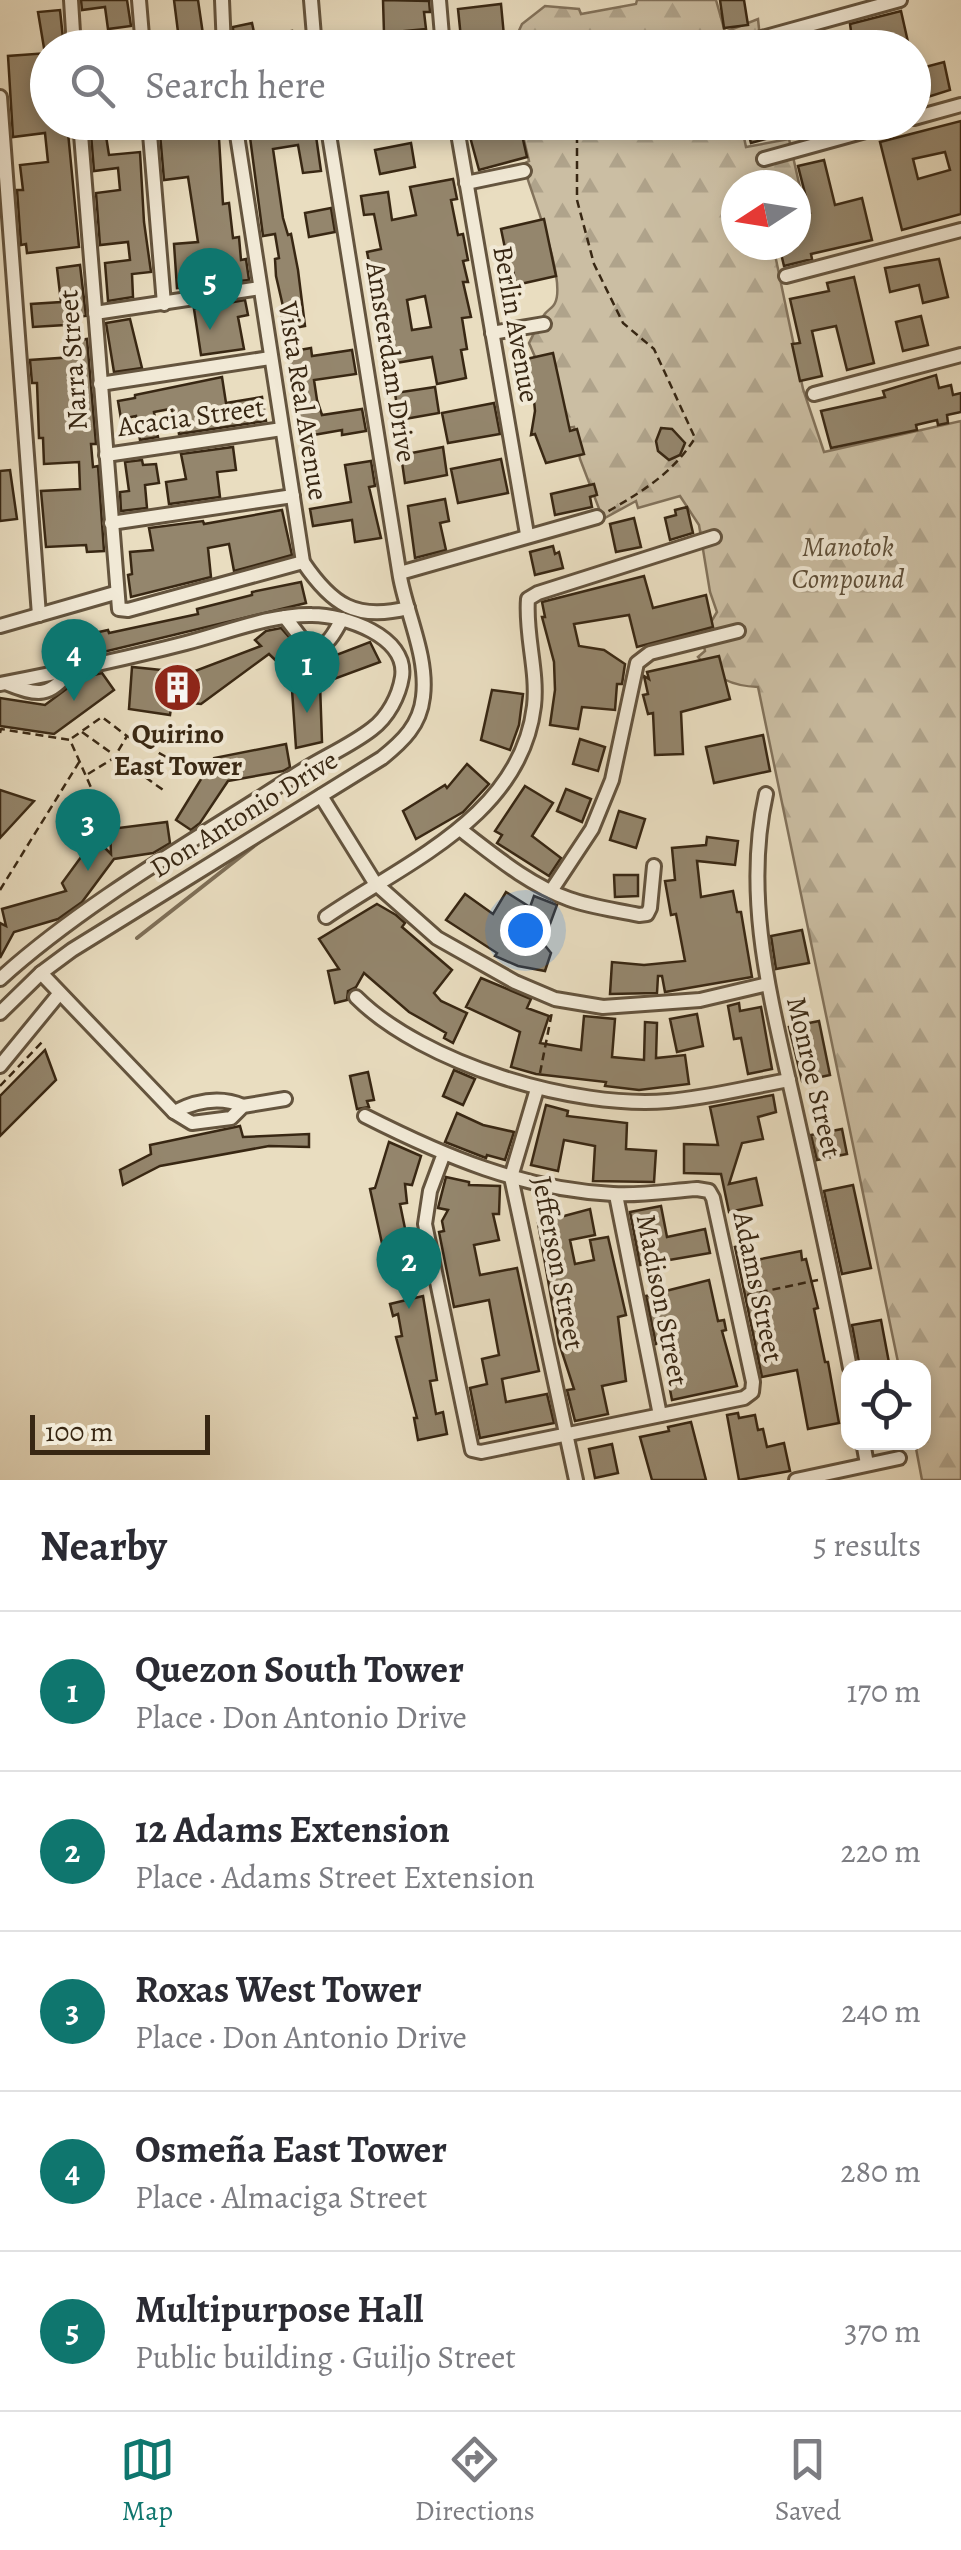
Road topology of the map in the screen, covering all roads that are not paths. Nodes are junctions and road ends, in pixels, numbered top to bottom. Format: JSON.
{"nodes":[{"id":1,"x":71,"y":0,"type":"edge"},
{"id":2,"x":140,"y":0,"type":"edge"},
{"id":3,"x":222,"y":0,"type":"edge"},
{"id":4,"x":311,"y":0,"type":"edge"},
{"id":5,"x":439,"y":0,"type":"edge"},
{"id":6,"x":900,"y":0,"type":"edge"},
{"id":7,"x":73,"y":30,"type":"edge"},
{"id":8,"x":142,"y":30,"type":"edge"},
{"id":9,"x":223,"y":30,"type":"edge"},
{"id":10,"x":314,"y":30,"type":"edge"},
{"id":11,"x":442,"y":30,"type":"edge"},
{"id":12,"x":791,"y":30,"type":"edge"},
{"id":13,"x":0,"y":97,"type":"edge"},
{"id":14,"x":961,"y":106,"type":"edge"},
{"id":15,"x":931,"y":114,"type":"edge"},
{"id":16,"x":81,"y":140,"type":"edge"},
{"id":17,"x":150,"y":140,"type":"edge"},
{"id":18,"x":239,"y":140,"type":"edge"},
{"id":19,"x":330,"y":140,"type":"edge"},
{"id":20,"x":459,"y":140,"type":"edge"},
{"id":21,"x":833,"y":140,"type":"edge"},
{"id":22,"x":764,"y":159,"type":"dead end"},
{"id":23,"x":524,"y":171,"type":"dead end"},
{"id":24,"x":3,"y":177,"type":"edge"},
{"id":25,"x":466,"y":183,"type":"junction"},
{"id":26,"x":961,"y":230,"type":"edge"},
{"id":27,"x":7,"y":270,"type":"edge"},
{"id":28,"x":786,"y":276,"type":"dead end"},
{"id":29,"x":260,"y":288,"type":"junction"},
{"id":30,"x":164,"y":304,"type":"junction"},
{"id":31,"x":94,"y":313,"type":"junction"},
{"id":32,"x":544,"y":324,"type":"dead end"},
{"id":33,"x":492,"y":333,"type":"junction"},
{"id":34,"x":961,"y":355,"type":"edge"},
{"id":35,"x":270,"y":358,"type":"junction"},
{"id":36,"x":100,"y":384,"type":"junction"},
{"id":37,"x":814,"y":394,"type":"dead end"},
{"id":38,"x":282,"y":429,"type":"junction"},
{"id":39,"x":106,"y":455,"type":"junction"},
{"id":40,"x":293,"y":496,"type":"junction"},
{"id":41,"x":597,"y":517,"type":"road end"},
{"id":42,"x":111,"y":524,"type":"junction"},
{"id":43,"x":527,"y":534,"type":"junction"},
{"id":44,"x":714,"y":538,"type":"dead end"},
{"id":45,"x":303,"y":562,"type":"junction"},
{"id":46,"x":400,"y":573,"type":"junction"},
{"id":47,"x":116,"y":593,"type":"junction"},
{"id":48,"x":408,"y":608,"type":"junction"},
{"id":49,"x":39,"y":615,"type":"junction"},
{"id":50,"x":286,"y":617,"type":"junction"},
{"id":51,"x":342,"y":620,"type":"junction"},
{"id":52,"x":0,"y":626,"type":"edge"},
{"id":53,"x":738,"y":631,"type":"dead end"},
{"id":54,"x":3,"y":684,"type":"edge"},
{"id":55,"x":766,"y":794,"type":"dead end"},
{"id":56,"x":321,"y":796,"type":"junction"},
{"id":57,"x":461,"y":830,"type":"junction"},
{"id":58,"x":654,"y":866,"type":"dead end"},
{"id":59,"x":375,"y":883,"type":"junction"},
{"id":60,"x":551,"y":891,"type":"junction"},
{"id":61,"x":326,"y":917,"type":"dead end"},
{"id":62,"x":41,"y":973,"type":"junction"},
{"id":63,"x":0,"y":979,"type":"edge"},
{"id":64,"x":768,"y":984,"type":"junction"},
{"id":65,"x":59,"y":994,"type":"junction"},
{"id":66,"x":356,"y":996,"type":"dead end"},
{"id":67,"x":0,"y":1014,"type":"edge"},
{"id":68,"x":0,"y":1066,"type":"edge"},
{"id":69,"x":789,"y":1080,"type":"junction"},
{"id":70,"x":537,"y":1089,"type":"junction"},
{"id":71,"x":285,"y":1099,"type":"dead end"},
{"id":72,"x":365,"y":1116,"type":"dead end"},
{"id":73,"x":443,"y":1156,"type":"junction"},
{"id":74,"x":511,"y":1177,"type":"junction"},
{"id":75,"x":616,"y":1194,"type":"junction"},
{"id":76,"x":849,"y":1360,"type":"edge"},
{"id":77,"x":660,"y":1415,"type":"junction"},
{"id":78,"x":566,"y":1434,"type":"junction"},
{"id":79,"x":864,"y":1450,"type":"edge"},
{"id":80,"x":899,"y":1458,"type":"dead end"},
{"id":81,"x":867,"y":1464,"type":"junction"},
{"id":82,"x":576,"y":1480,"type":"edge"},
{"id":83,"x":796,"y":1480,"type":"edge"}],
"edges":[{"from":1,"to":7,"type":"street"},
{"from":2,"to":8,"type":"street"},
{"from":3,"to":9,"type":"street"},
{"from":4,"to":10,"type":"street"},
{"from":5,"to":11,"type":"street"},
{"from":6,"to":12,"type":"street"},
{"from":13,"to":24,"type":"street"},
{"from":14,"to":15,"type":"street"},
{"from":16,"to":31,"type":"street","name":"Narra Street"},
{"from":17,"to":30,"type":"street"},
{"from":18,"to":29,"type":"street","name":"Vista Real Avenue"},
{"from":19,"to":46,"type":"street","name":"Amsterdam Drive"},
{"from":20,"to":25,"type":"street","name":"Berlin Avenue"},
{"from":21,"to":22,"type":"street"},
{"from":23,"to":25,"type":"street"},
{"from":24,"to":27,"type":"street"},
{"from":25,"to":33,"type":"street","name":"Berlin Avenue"},
{"from":26,"to":28,"type":"street"},
{"from":27,"to":49,"type":"street"},
{"from":29,"to":30,"type":"street"},
{"from":29,"to":35,"type":"street","name":"Vista Real Avenue"},
{"from":30,"to":31,"type":"street"},
{"from":31,"to":36,"type":"street","name":"Narra Street"},
{"from":32,"to":33,"type":"street"},
{"from":33,"to":43,"type":"street","name":"Berlin Avenue"},
{"from":34,"to":37,"type":"street"},
{"from":35,"to":36,"type":"street"},
{"from":35,"to":38,"type":"street","name":"Vista Real Avenue"},
{"from":36,"to":39,"type":"street","name":"Narra Street"},
{"from":38,"to":39,"type":"street","name":"Acacia Street"},
{"from":38,"to":40,"type":"street","name":"Vista Real Avenue"},
{"from":39,"to":42,"type":"street","name":"Narra Street"},
{"from":40,"to":42,"type":"street"},
{"from":40,"to":45,"type":"street","name":"Vista Real Avenue"},
{"from":41,"to":43,"type":"street"},
{"from":42,"to":47,"type":"street","name":"Narra Street"},
{"from":43,"to":46,"type":"street"},
{"from":44,"to":57,"type":"street"},
{"from":45,"to":47,"type":"street"},
{"from":45,"to":48,"type":"street"},
{"from":46,"to":48,"type":"street","name":"Amsterdam Drive"},
{"from":47,"to":49,"type":"street"},
{"from":48,"to":56,"type":"street","name":"Don Antonio Drive"},
{"from":49,"to":52,"type":"street"},
{"from":50,"to":51,"type":"street"},
{"from":50,"to":51,"type":"street"},
{"from":50,"to":54,"type":"street"},
{"from":51,"to":63,"type":"street"},
{"from":53,"to":60,"type":"street"},
{"from":55,"to":64,"type":"street","name":"Monroe Street"},
{"from":56,"to":59,"type":"street"},
{"from":56,"to":62,"type":"street","name":"Don Antonio Drive"},
{"from":57,"to":59,"type":"street"},
{"from":57,"to":60,"type":"street"},
{"from":58,"to":60,"type":"street"},
{"from":59,"to":61,"type":"street"},
{"from":59,"to":64,"type":"street"},
{"from":62,"to":65,"type":"street"},
{"from":62,"to":67,"type":"street","name":"Don Antonio Drive"},
{"from":64,"to":69,"type":"street","name":"Monroe Street"},
{"from":65,"to":68,"type":"street"},
{"from":65,"to":71,"type":"street"},
{"from":66,"to":70,"type":"street"},
{"from":69,"to":70,"type":"street"},
{"from":69,"to":76,"type":"street","name":"Monroe Street"},
{"from":70,"to":74,"type":"street","name":"Jefferson Street"},
{"from":72,"to":73,"type":"street","name":"Adams Street"},
{"from":73,"to":74,"type":"street","name":"Adams Street"},
{"from":73,"to":78,"type":"street"},
{"from":74,"to":75,"type":"street","name":"Adams Street"},
{"from":74,"to":78,"type":"street","name":"Jefferson Street"},
{"from":75,"to":77,"type":"street","name":"Madison Street"},
{"from":75,"to":77,"type":"street","name":"Adams Street"},
{"from":77,"to":78,"type":"street"},
{"from":78,"to":82,"type":"street","name":"Jefferson Street"},
{"from":79,"to":81,"type":"street"},
{"from":80,"to":81,"type":"street"},
{"from":81,"to":83,"type":"street"}]}
